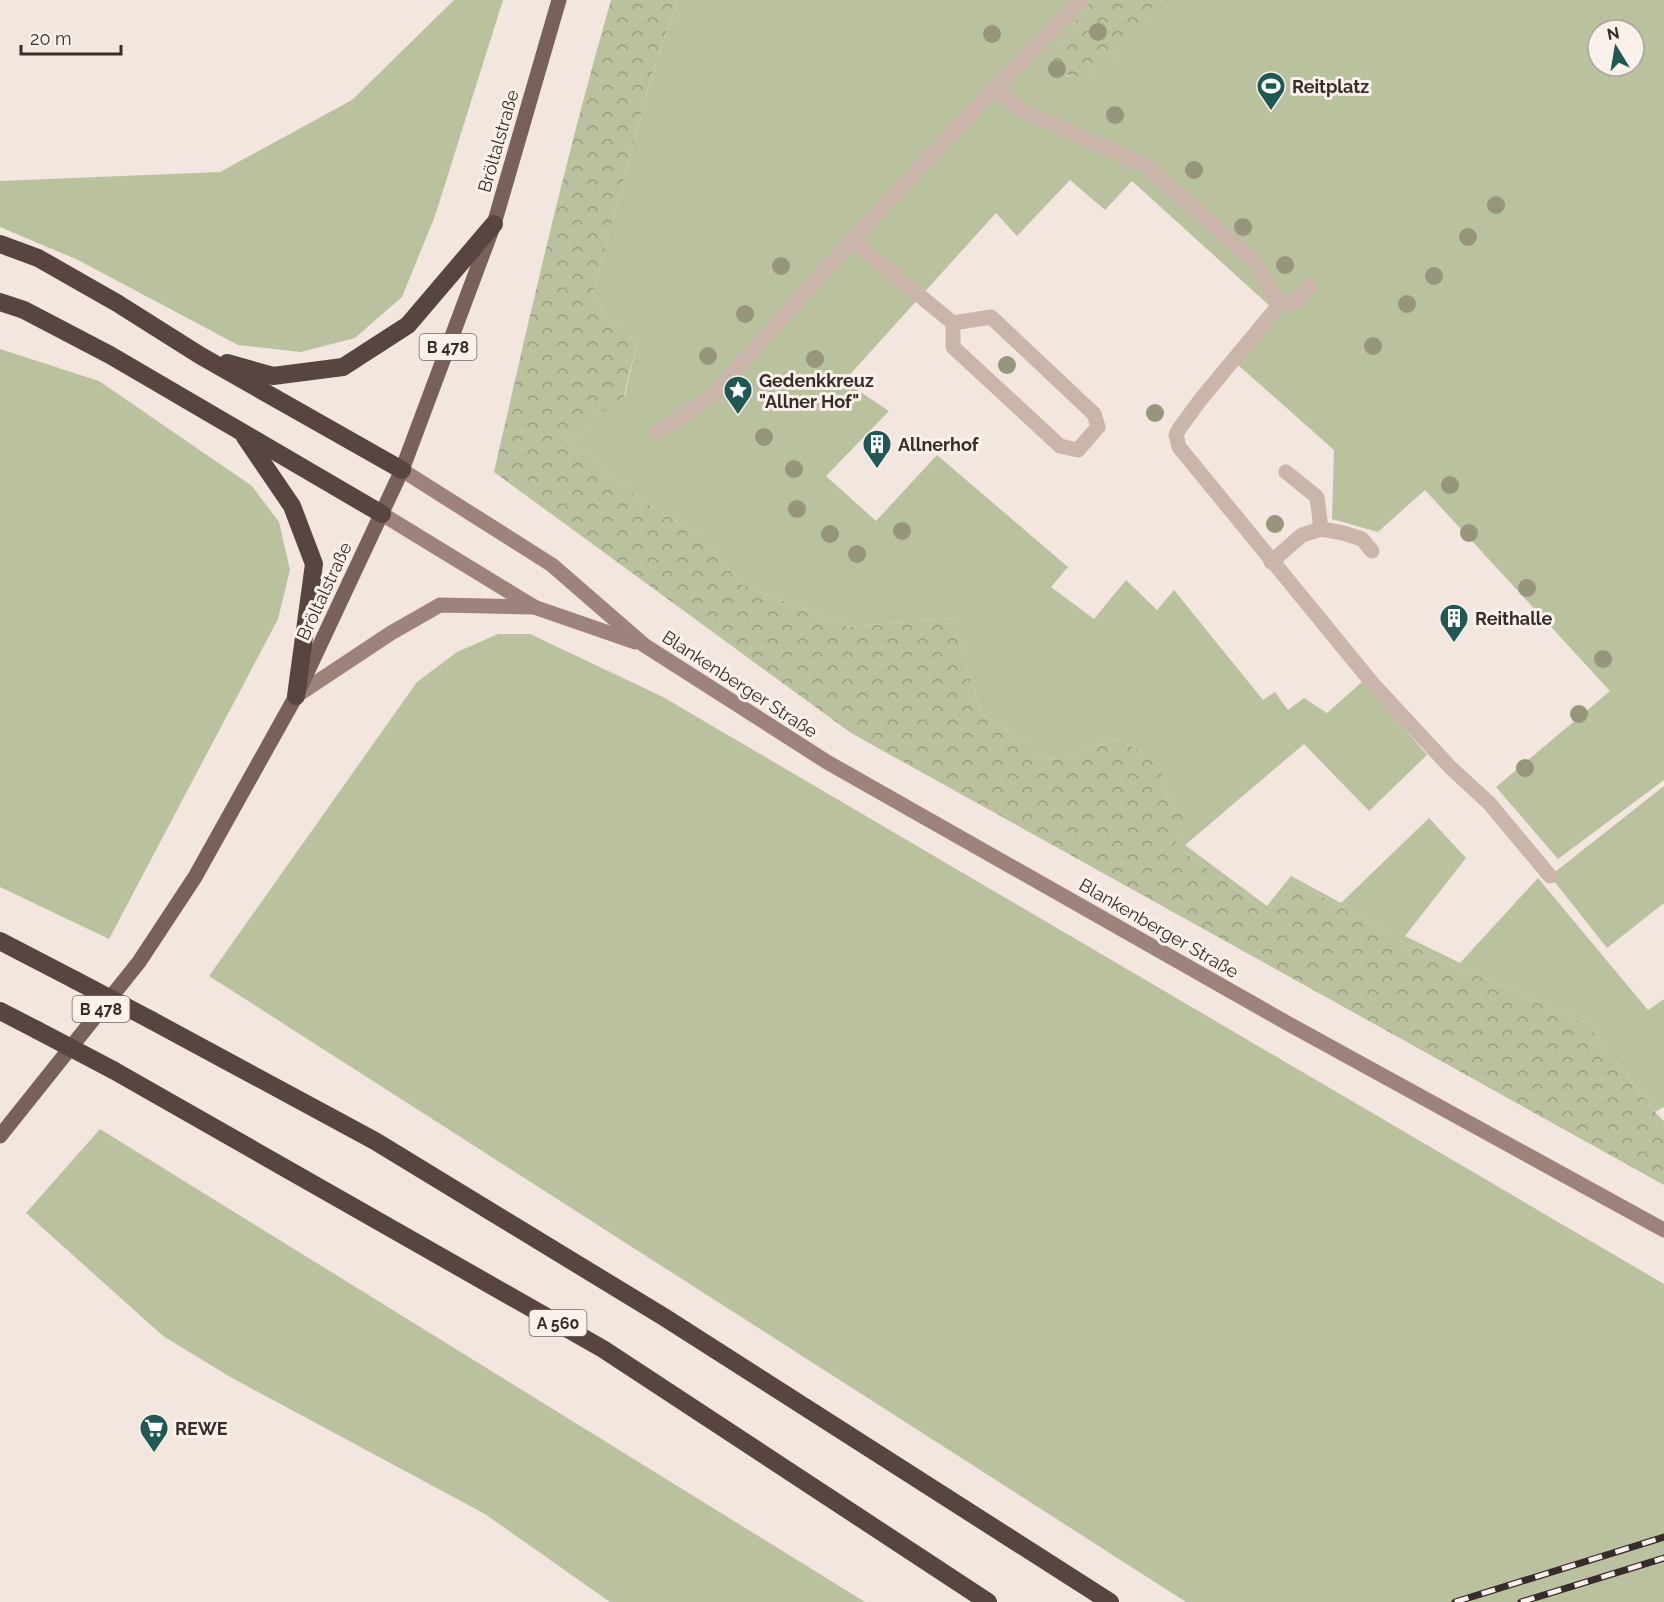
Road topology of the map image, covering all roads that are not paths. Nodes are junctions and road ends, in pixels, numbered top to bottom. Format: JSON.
{"nodes":[{"id":1,"x":559,"y":0,"type":"edge"},
{"id":2,"x":1081,"y":0,"type":"edge"},
{"id":3,"x":993,"y":90,"type":"junction"},
{"id":4,"x":494,"y":224,"type":"junction"},
{"id":5,"x":852,"y":240,"type":"junction"},
{"id":6,"x":0,"y":244,"type":"edge"},
{"id":7,"x":1310,"y":285,"type":"dead end"},
{"id":8,"x":0,"y":302,"type":"edge"},
{"id":9,"x":1279,"y":305,"type":"junction"},
{"id":10,"x":953,"y":323,"type":"junction"},
{"id":11,"x":201,"y":356,"type":"junction"},
{"id":12,"x":242,"y":433,"type":"junction"},
{"id":13,"x":656,"y":433,"type":"dead end"},
{"id":14,"x":402,"y":470,"type":"junction"},
{"id":15,"x":1286,"y":472,"type":"dead end"},
{"id":16,"x":382,"y":514,"type":"junction"},
{"id":17,"x":1321,"y":529,"type":"junction"},
{"id":18,"x":1372,"y":551,"type":"dead end"},
{"id":19,"x":1271,"y":562,"type":"junction"},
{"id":20,"x":534,"y":607,"type":"junction"},
{"id":21,"x":644,"y":645,"type":"junction"},
{"id":22,"x":296,"y":696,"type":"junction"},
{"id":23,"x":1550,"y":876,"type":"dead end"},
{"id":24,"x":0,"y":940,"type":"edge"},
{"id":25,"x":0,"y":1011,"type":"edge"},
{"id":26,"x":0,"y":1136,"type":"edge"},
{"id":27,"x":1664,"y":1230,"type":"edge"},
{"id":28,"x":988,"y":1602,"type":"edge"},
{"id":29,"x":1110,"y":1602,"type":"edge"}],
"edges":[{"from":1,"to":4,"type":"main road","name":"Bröltalstraße","number":"B 478"},
{"from":2,"to":3,"type":"street"},
{"from":3,"to":5,"type":"street"},
{"from":3,"to":9,"type":"street"},
{"from":4,"to":11,"type":"highway"},
{"from":4,"to":14,"type":"main road","name":"Bröltalstraße","number":"B 478"},
{"from":5,"to":10,"type":"street"},
{"from":5,"to":13,"type":"street"},
{"from":6,"to":11,"type":"highway"},
{"from":7,"to":9,"type":"street"},
{"from":8,"to":12,"type":"highway"},
{"from":9,"to":19,"type":"street"},
{"from":10,"to":10,"type":"street"},
{"from":11,"to":14,"type":"highway"},
{"from":12,"to":16,"type":"highway"},
{"from":12,"to":22,"type":"highway"},
{"from":14,"to":16,"type":"main road","name":"Bröltalstraße","number":"B 478"},
{"from":14,"to":21,"type":"street","name":"Blankenberger Straße"},
{"from":15,"to":17,"type":"street"},
{"from":16,"to":20,"type":"street","name":"Blankenberger Straße"},
{"from":16,"to":22,"type":"main road","name":"Bröltalstraße","number":"B 478"},
{"from":17,"to":18,"type":"street"},
{"from":17,"to":19,"type":"street"},
{"from":19,"to":23,"type":"street"},
{"from":20,"to":21,"type":"street","name":"Blankenberger Straße"},
{"from":20,"to":22,"type":"street"},
{"from":21,"to":27,"type":"street","name":"Blankenberger Straße"},
{"from":22,"to":26,"type":"main road","name":"Bröltalstraße","number":"B 478"},
{"from":24,"to":29,"type":"highway","bridge":true},
{"from":25,"to":28,"type":"highway","number":"A 560","bridge":true}]}
